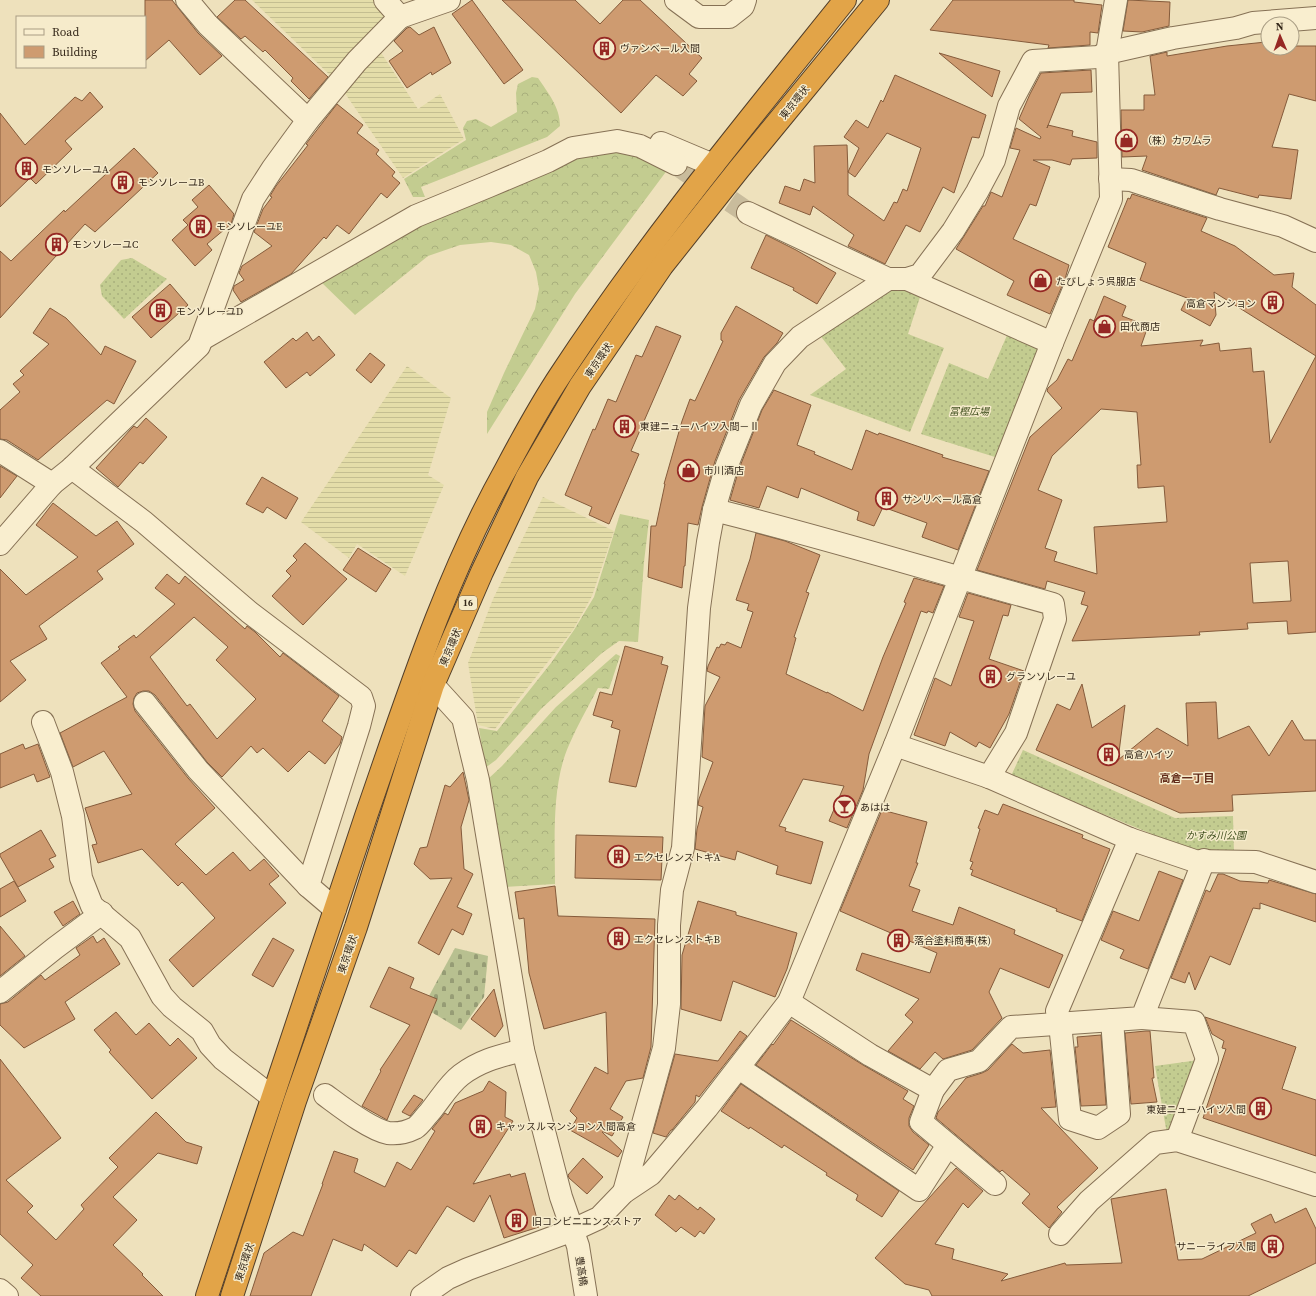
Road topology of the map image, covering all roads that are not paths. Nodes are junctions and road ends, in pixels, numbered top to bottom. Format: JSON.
{"nodes":[{"id":1,"x":187,"y":0,"type":"edge"},
{"id":2,"x":385,"y":0,"type":"edge"},
{"id":3,"x":449,"y":0,"type":"edge"},
{"id":4,"x":676,"y":0,"type":"edge"},
{"id":5,"x":745,"y":0,"type":"edge"},
{"id":6,"x":845,"y":0,"type":"edge"},
{"id":7,"x":878,"y":0,"type":"edge"},
{"id":8,"x":1116,"y":0,"type":"edge"},
{"id":9,"x":400,"y":17,"type":"junction"},
{"id":10,"x":1316,"y":18,"type":"edge"},
{"id":11,"x":1107,"y":53,"type":"junction"},
{"id":12,"x":308,"y":120,"type":"junction"},
{"id":13,"x":573,"y":148,"type":"junction"},
{"id":14,"x":676,"y":164,"type":"tunnel mouth"},
{"id":15,"x":713,"y":165,"type":"junction"},
{"id":16,"x":1110,"y":179,"type":"junction"},
{"id":17,"x":748,"y":213,"type":"tunnel mouth"},
{"id":18,"x":1316,"y":241,"type":"edge"},
{"id":19,"x":898,"y":279,"type":"junction"},
{"id":20,"x":202,"y":339,"type":"junction"},
{"id":21,"x":1052,"y":343,"type":"junction"},
{"id":22,"x":0,"y":451,"type":"edge"},
{"id":23,"x":72,"y":468,"type":"junction"},
{"id":24,"x":52,"y":484,"type":"junction"},
{"id":25,"x":714,"y":510,"type":"junction"},
{"id":26,"x":0,"y":544,"type":"edge"},
{"id":27,"x":960,"y":578,"type":"junction"},
{"id":28,"x":433,"y":685,"type":"junction"},
{"id":29,"x":145,"y":703,"type":"dead end"},
{"id":30,"x":43,"y":722,"type":"dead end"},
{"id":31,"x":895,"y":745,"type":"junction"},
{"id":32,"x":989,"y":777,"type":"junction"},
{"id":33,"x":1130,"y":839,"type":"junction"},
{"id":34,"x":1204,"y":860,"type":"junction"},
{"id":35,"x":1316,"y":882,"type":"edge"},
{"id":36,"x":308,"y":886,"type":"junction"},
{"id":37,"x":335,"y":909,"type":"junction"},
{"id":38,"x":102,"y":914,"type":"junction"},
{"id":39,"x":0,"y":992,"type":"edge"},
{"id":40,"x":789,"y":1002,"type":"junction"},
{"id":41,"x":1142,"y":1018,"type":"junction"},
{"id":42,"x":1112,"y":1020,"type":"junction"},
{"id":43,"x":1060,"y":1024,"type":"junction"},
{"id":44,"x":523,"y":1050,"type":"junction"},
{"id":45,"x":739,"y":1068,"type":"junction"},
{"id":46,"x":933,"y":1090,"type":"junction"},
{"id":47,"x":325,"y":1095,"type":"dead end"},
{"id":48,"x":272,"y":1097,"type":"junction"},
{"id":49,"x":1177,"y":1140,"type":"junction"},
{"id":50,"x":948,"y":1145,"type":"junction"},
{"id":51,"x":995,"y":1184,"type":"dead end"},
{"id":52,"x":1316,"y":1185,"type":"edge"},
{"id":53,"x":624,"y":1192,"type":"junction"},
{"id":54,"x":1060,"y":1234,"type":"dead end"},
{"id":55,"x":576,"y":1238,"type":"junction"},
{"id":56,"x":0,"y":1290,"type":"edge"},
{"id":57,"x":7,"y":1296,"type":"edge"},
{"id":58,"x":207,"y":1296,"type":"edge"},
{"id":59,"x":232,"y":1296,"type":"edge"},
{"id":60,"x":422,"y":1296,"type":"edge"},
{"id":61,"x":586,"y":1296,"type":"edge"}],
"edges":[{"from":1,"to":12,"type":"street"},
{"from":2,"to":9,"type":"street"},
{"from":3,"to":9,"type":"street"},
{"from":4,"to":5,"type":"street"},
{"from":6,"to":15,"type":"highway","number":"16"},
{"from":7,"to":28,"type":"highway","name":"東京環状","number":"16"},
{"from":8,"to":11,"type":"street"},
{"from":9,"to":12,"type":"street"},
{"from":10,"to":11,"type":"street"},
{"from":11,"to":16,"type":"street"},
{"from":11,"to":19,"type":"street"},
{"from":12,"to":20,"type":"street"},
{"from":13,"to":14,"type":"street"},
{"from":13,"to":15,"type":"street"},
{"from":13,"to":20,"type":"street"},
{"from":15,"to":37,"type":"highway","number":"16"},
{"from":16,"to":18,"type":"street"},
{"from":16,"to":21,"type":"street"},
{"from":17,"to":19,"type":"street"},
{"from":19,"to":21,"type":"street"},
{"from":19,"to":25,"type":"street"},
{"from":20,"to":23,"type":"street"},
{"from":21,"to":27,"type":"street"},
{"from":22,"to":24,"type":"street"},
{"from":23,"to":24,"type":"street"},
{"from":23,"to":36,"type":"street"},
{"from":24,"to":26,"type":"street"},
{"from":25,"to":27,"type":"street"},
{"from":25,"to":53,"type":"street"},
{"from":27,"to":31,"type":"street"},
{"from":27,"to":32,"type":"street"},
{"from":28,"to":44,"type":"street","name":"豊高橋"},
{"from":28,"to":59,"type":"highway","name":"東京環状","number":"16"},
{"from":29,"to":36,"type":"street"},
{"from":30,"to":38,"type":"street"},
{"from":31,"to":32,"type":"street"},
{"from":31,"to":40,"type":"street"},
{"from":32,"to":33,"type":"street"},
{"from":33,"to":34,"type":"street"},
{"from":33,"to":43,"type":"street"},
{"from":34,"to":35,"type":"street"},
{"from":34,"to":41,"type":"street"},
{"from":36,"to":37,"type":"street"},
{"from":37,"to":48,"type":"highway","number":"16"},
{"from":38,"to":39,"type":"street"},
{"from":38,"to":48,"type":"street"},
{"from":40,"to":45,"type":"street"},
{"from":40,"to":46,"type":"street"},
{"from":41,"to":42,"type":"street"},
{"from":41,"to":49,"type":"street"},
{"from":42,"to":43,"type":"street"},
{"from":42,"to":43,"type":"street"},
{"from":43,"to":46,"type":"street"},
{"from":44,"to":47,"type":"street"},
{"from":44,"to":55,"type":"street","name":"豊高橋"},
{"from":45,"to":50,"type":"street"},
{"from":45,"to":53,"type":"street"},
{"from":46,"to":50,"type":"street"},
{"from":48,"to":58,"type":"highway","number":"16"},
{"from":49,"to":52,"type":"street"},
{"from":49,"to":54,"type":"street"},
{"from":50,"to":51,"type":"street"},
{"from":53,"to":55,"type":"street"},
{"from":55,"to":60,"type":"street"},
{"from":55,"to":61,"type":"street","name":"豊高橋"},
{"from":56,"to":57,"type":"street"}]}
